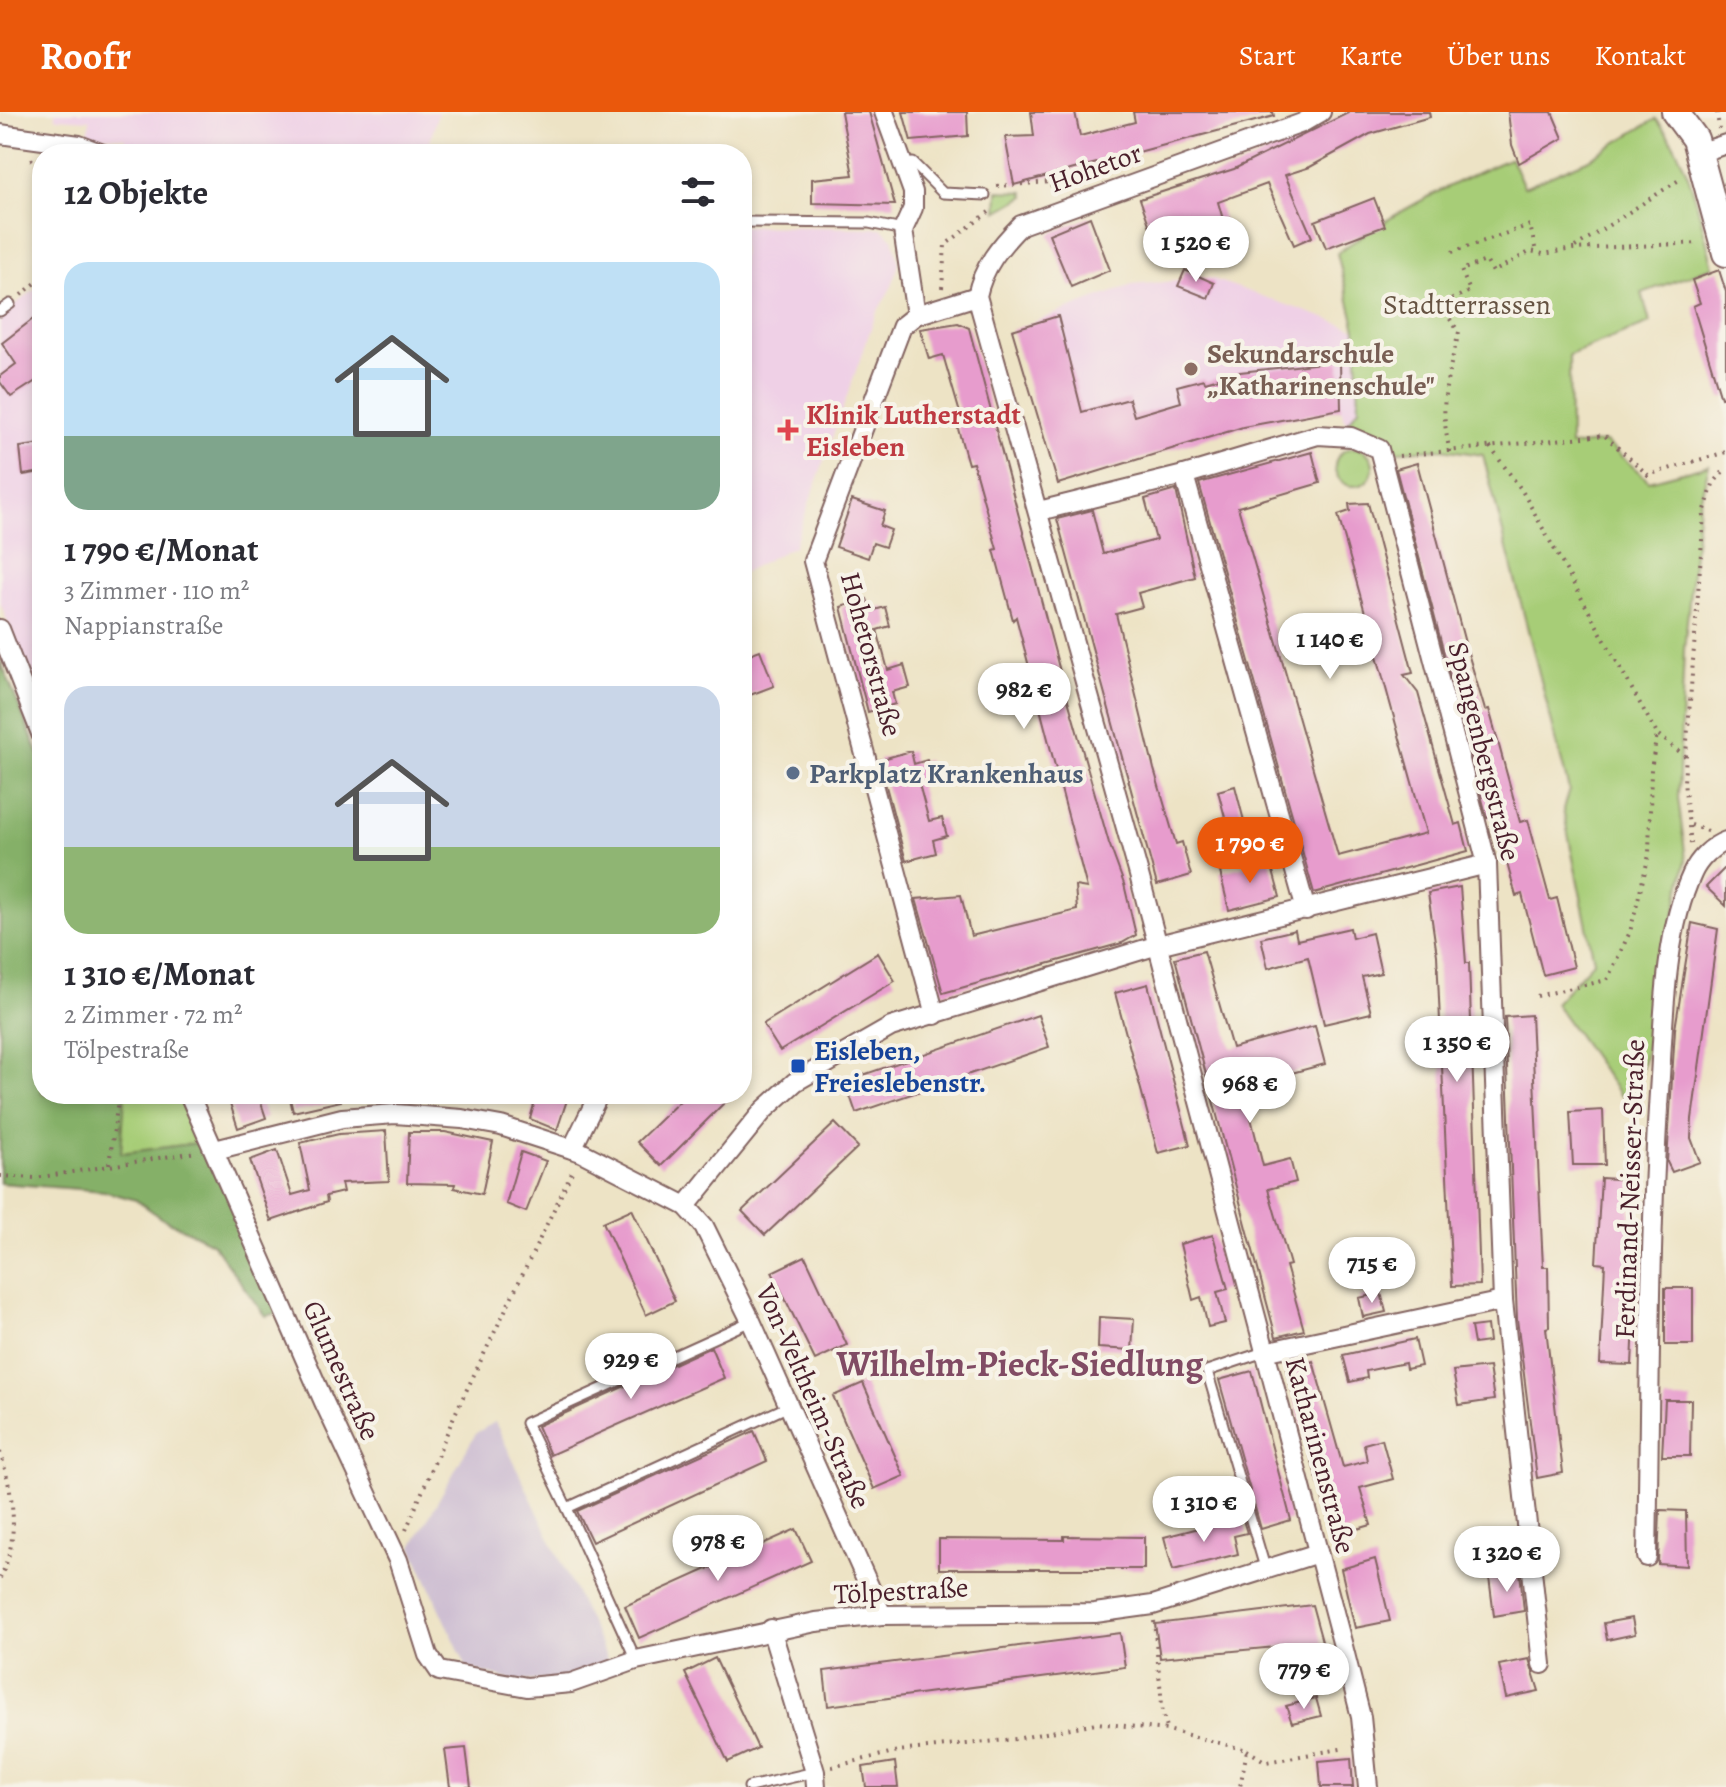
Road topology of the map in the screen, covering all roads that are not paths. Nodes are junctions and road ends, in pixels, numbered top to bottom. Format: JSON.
{"nodes":[{"id":1,"x":884,"y":112,"type":"edge"},
{"id":2,"x":1299,"y":112,"type":"edge"},
{"id":3,"x":1321,"y":112,"type":"edge"},
{"id":4,"x":1677,"y":113,"type":"edge"},
{"id":5,"x":1277,"y":129,"type":"junction"},
{"id":6,"x":0,"y":134,"type":"edge"},
{"id":7,"x":72,"y":144,"type":"edge"},
{"id":8,"x":1726,"y":144,"type":"edge"},
{"id":9,"x":1699,"y":153,"type":"junction"},
{"id":10,"x":906,"y":164,"type":"junction"},
{"id":11,"x":985,"y":195,"type":"road end"},
{"id":12,"x":752,"y":222,"type":"edge"},
{"id":13,"x":903,"y":230,"type":"junction"},
{"id":14,"x":1726,"y":253,"type":"edge"},
{"id":15,"x":977,"y":296,"type":"junction"},
{"id":16,"x":10,"y":304,"type":"road end"},
{"id":17,"x":0,"y":311,"type":"edge"},
{"id":18,"x":916,"y":315,"type":"junction"},
{"id":19,"x":1184,"y":475,"type":"junction"},
{"id":20,"x":1039,"y":511,"type":"junction"},
{"id":21,"x":0,"y":629,"type":"edge"},
{"id":22,"x":32,"y":711,"type":"edge"},
{"id":23,"x":1726,"y":841,"type":"edge"},
{"id":24,"x":1487,"y":864,"type":"junction"},
{"id":25,"x":1306,"y":910,"type":"junction"},
{"id":26,"x":1158,"y":945,"type":"junction"},
{"id":27,"x":935,"y":1015,"type":"junction"},
{"id":28,"x":194,"y":1104,"type":"edge"},
{"id":29,"x":595,"y":1104,"type":"edge"},
{"id":30,"x":215,"y":1150,"type":"junction"},
{"id":31,"x":576,"y":1151,"type":"junction"},
{"id":32,"x":686,"y":1206,"type":"junction"},
{"id":33,"x":1503,"y":1301,"type":"junction"},
{"id":34,"x":751,"y":1321,"type":"junction"},
{"id":35,"x":1264,"y":1352,"type":"junction"},
{"id":36,"x":789,"y":1406,"type":"junction"},
{"id":37,"x":567,"y":1508,"type":"junction"},
{"id":38,"x":1318,"y":1553,"type":"junction"},
{"id":39,"x":1647,"y":1557,"type":"dead end"},
{"id":40,"x":1266,"y":1571,"type":"junction"},
{"id":41,"x":882,"y":1615,"type":"junction"},
{"id":42,"x":771,"y":1629,"type":"junction"},
{"id":43,"x":636,"y":1660,"type":"junction"},
{"id":44,"x":1542,"y":1664,"type":"dead end"},
{"id":45,"x":439,"y":1671,"type":"joint"},
{"id":46,"x":815,"y":1780,"type":"edge"},
{"id":47,"x":749,"y":1787,"type":"edge"},
{"id":48,"x":1368,"y":1787,"type":"edge"}],
"edges":[{"from":1,"to":10,"type":"street"},
{"from":2,"to":5,"type":"street","name":"Hohetor"},
{"from":3,"to":5,"type":"street","name":"Hohetor"},
{"from":4,"to":9,"type":"main road"},
{"from":5,"to":15,"type":"street","name":"Hohetor"},
{"from":6,"to":7,"type":"street"},
{"from":8,"to":9,"type":"street"},
{"from":9,"to":14,"type":"main road"},
{"from":10,"to":11,"type":"lane"},
{"from":10,"to":13,"type":"street"},
{"from":12,"to":13,"type":"lane"},
{"from":13,"to":18,"type":"street"},
{"from":15,"to":18,"type":"street"},
{"from":15,"to":20,"type":"street","name":"Katharinenstraße"},
{"from":16,"to":17,"type":"lane"},
{"from":18,"to":27,"type":"street","name":"Hohetorstraße"},
{"from":19,"to":20,"type":"street"},
{"from":19,"to":24,"type":"street","name":"Spangenbergstraße"},
{"from":19,"to":25,"type":"street"},
{"from":20,"to":26,"type":"street","name":"Katharinenstraße"},
{"from":21,"to":22,"type":"street"},
{"from":23,"to":39,"type":"street","name":"Ferdinand-Neisser-Straße"},
{"from":24,"to":25,"type":"street"},
{"from":24,"to":33,"type":"street","name":"Spangenbergstraße"},
{"from":25,"to":26,"type":"street"},
{"from":26,"to":27,"type":"street"},
{"from":26,"to":35,"type":"street","name":"Katharinenstraße"},
{"from":27,"to":32,"type":"street"},
{"from":28,"to":30,"type":"street","name":"Glumestraße"},
{"from":29,"to":31,"type":"street"},
{"from":30,"to":31,"type":"street"},
{"from":30,"to":45,"type":"street","name":"Glumestraße"},
{"from":31,"to":32,"type":"street"},
{"from":32,"to":34,"type":"street","name":"Von-Veltheim-Straße"},
{"from":33,"to":35,"type":"street"},
{"from":33,"to":44,"type":"street","name":"Spangenbergstraße"},
{"from":34,"to":36,"type":"street","name":"Von-Veltheim-Straße"},
{"from":34,"to":37,"type":"lane"},
{"from":35,"to":38,"type":"street","name":"Katharinenstraße"},
{"from":35,"to":40,"type":"lane"},
{"from":36,"to":37,"type":"lane"},
{"from":36,"to":41,"type":"street","name":"Von-Veltheim-Straße"},
{"from":37,"to":43,"type":"lane"},
{"from":38,"to":40,"type":"street","name":"Tölpestraße"},
{"from":38,"to":48,"type":"street","name":"Katharinenstraße"},
{"from":40,"to":41,"type":"street","name":"Tölpestraße"},
{"from":41,"to":42,"type":"street","name":"Tölpestraße"},
{"from":42,"to":43,"type":"street","name":"Tölpestraße"},
{"from":42,"to":46,"type":"street"},
{"from":43,"to":45,"type":"street","name":"Tölpestraße"},
{"from":46,"to":47,"type":"lane"}]}
